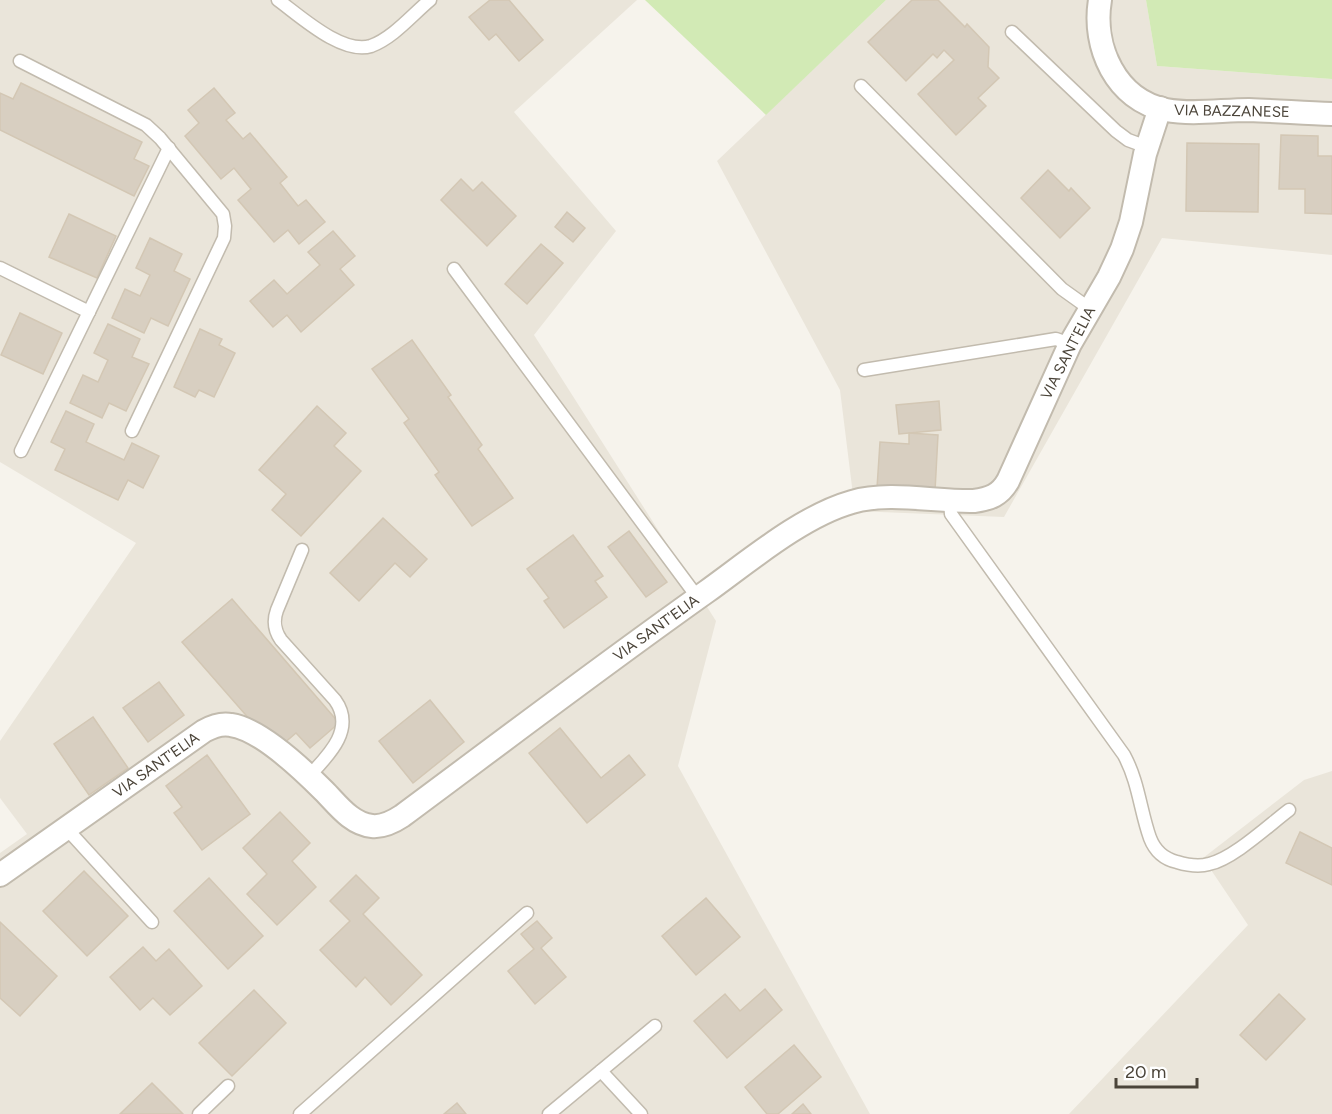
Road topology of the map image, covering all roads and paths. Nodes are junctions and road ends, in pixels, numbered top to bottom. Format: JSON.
{"nodes":[{"id":1,"x":278,"y":0,"type":"edge"},
{"id":2,"x":430,"y":0,"type":"edge"},
{"id":3,"x":1100,"y":0,"type":"edge"},
{"id":4,"x":1012,"y":32,"type":"dead end"},
{"id":5,"x":20,"y":61,"type":"dead end"},
{"id":6,"x":861,"y":86,"type":"dead end"},
{"id":7,"x":1160,"y":108,"type":"junction"},
{"id":8,"x":1332,"y":114,"type":"edge"},
{"id":9,"x":1147,"y":147,"type":"junction"},
{"id":10,"x":169,"y":148,"type":"junction"},
{"id":11,"x":0,"y":268,"type":"edge"},
{"id":12,"x":454,"y":269,"type":"dead end"},
{"id":13,"x":1090,"y":309,"type":"junction"},
{"id":14,"x":89,"y":312,"type":"junction"},
{"id":15,"x":1070,"y":344,"type":"junction"},
{"id":16,"x":864,"y":370,"type":"dead end"},
{"id":17,"x":132,"y":431,"type":"dead end"},
{"id":18,"x":21,"y":451,"type":"dead end"},
{"id":19,"x":950,"y":501,"type":"junction"},
{"id":20,"x":302,"y":550,"type":"dead end"},
{"id":21,"x":698,"y":598,"type":"junction"},
{"id":22,"x":309,"y":776,"type":"junction"},
{"id":23,"x":1289,"y":810,"type":"dead end"},
{"id":24,"x":66,"y":828,"type":"junction"},
{"id":25,"x":0,"y":875,"type":"edge"},
{"id":26,"x":526,"y":913,"type":"dead end"},
{"id":27,"x":152,"y":922,"type":"dead end"},
{"id":28,"x":655,"y":1026,"type":"dead end"},
{"id":29,"x":601,"y":1071,"type":"junction"},
{"id":30,"x":228,"y":1086,"type":"dead end"},
{"id":31,"x":199,"y":1114,"type":"edge"},
{"id":32,"x":300,"y":1114,"type":"edge"},
{"id":33,"x":549,"y":1114,"type":"edge"},
{"id":34,"x":641,"y":1114,"type":"edge"}],
"edges":[{"from":1,"to":2,"type":"lane"},
{"from":3,"to":7,"type":"street","name":"VIA BAZZANESE"},
{"from":4,"to":9,"type":"lane"},
{"from":5,"to":10,"type":"lane"},
{"from":6,"to":13,"type":"lane"},
{"from":7,"to":8,"type":"street","name":"VIA BAZZANESE"},
{"from":7,"to":9,"type":"street","name":"VIA SANT'ELIA"},
{"from":9,"to":13,"type":"street","name":"VIA SANT'ELIA"},
{"from":10,"to":14,"type":"lane"},
{"from":10,"to":17,"type":"lane"},
{"from":11,"to":14,"type":"lane"},
{"from":12,"to":21,"type":"lane"},
{"from":13,"to":15,"type":"street","name":"VIA SANT'ELIA"},
{"from":14,"to":18,"type":"lane"},
{"from":15,"to":16,"type":"lane"},
{"from":15,"to":19,"type":"street","name":"VIA SANT'ELIA"},
{"from":19,"to":21,"type":"street","name":"VIA SANT'ELIA"},
{"from":19,"to":23,"type":"lane"},
{"from":20,"to":22,"type":"lane"},
{"from":21,"to":22,"type":"street","name":"VIA SANT'ELIA"},
{"from":22,"to":24,"type":"street","name":"VIA SANT'ELIA"},
{"from":24,"to":25,"type":"street","name":"VIA SANT'ELIA"},
{"from":24,"to":27,"type":"lane"},
{"from":26,"to":32,"type":"lane"},
{"from":28,"to":29,"type":"lane"},
{"from":29,"to":33,"type":"lane"},
{"from":29,"to":34,"type":"lane"},
{"from":30,"to":31,"type":"lane"}]}
